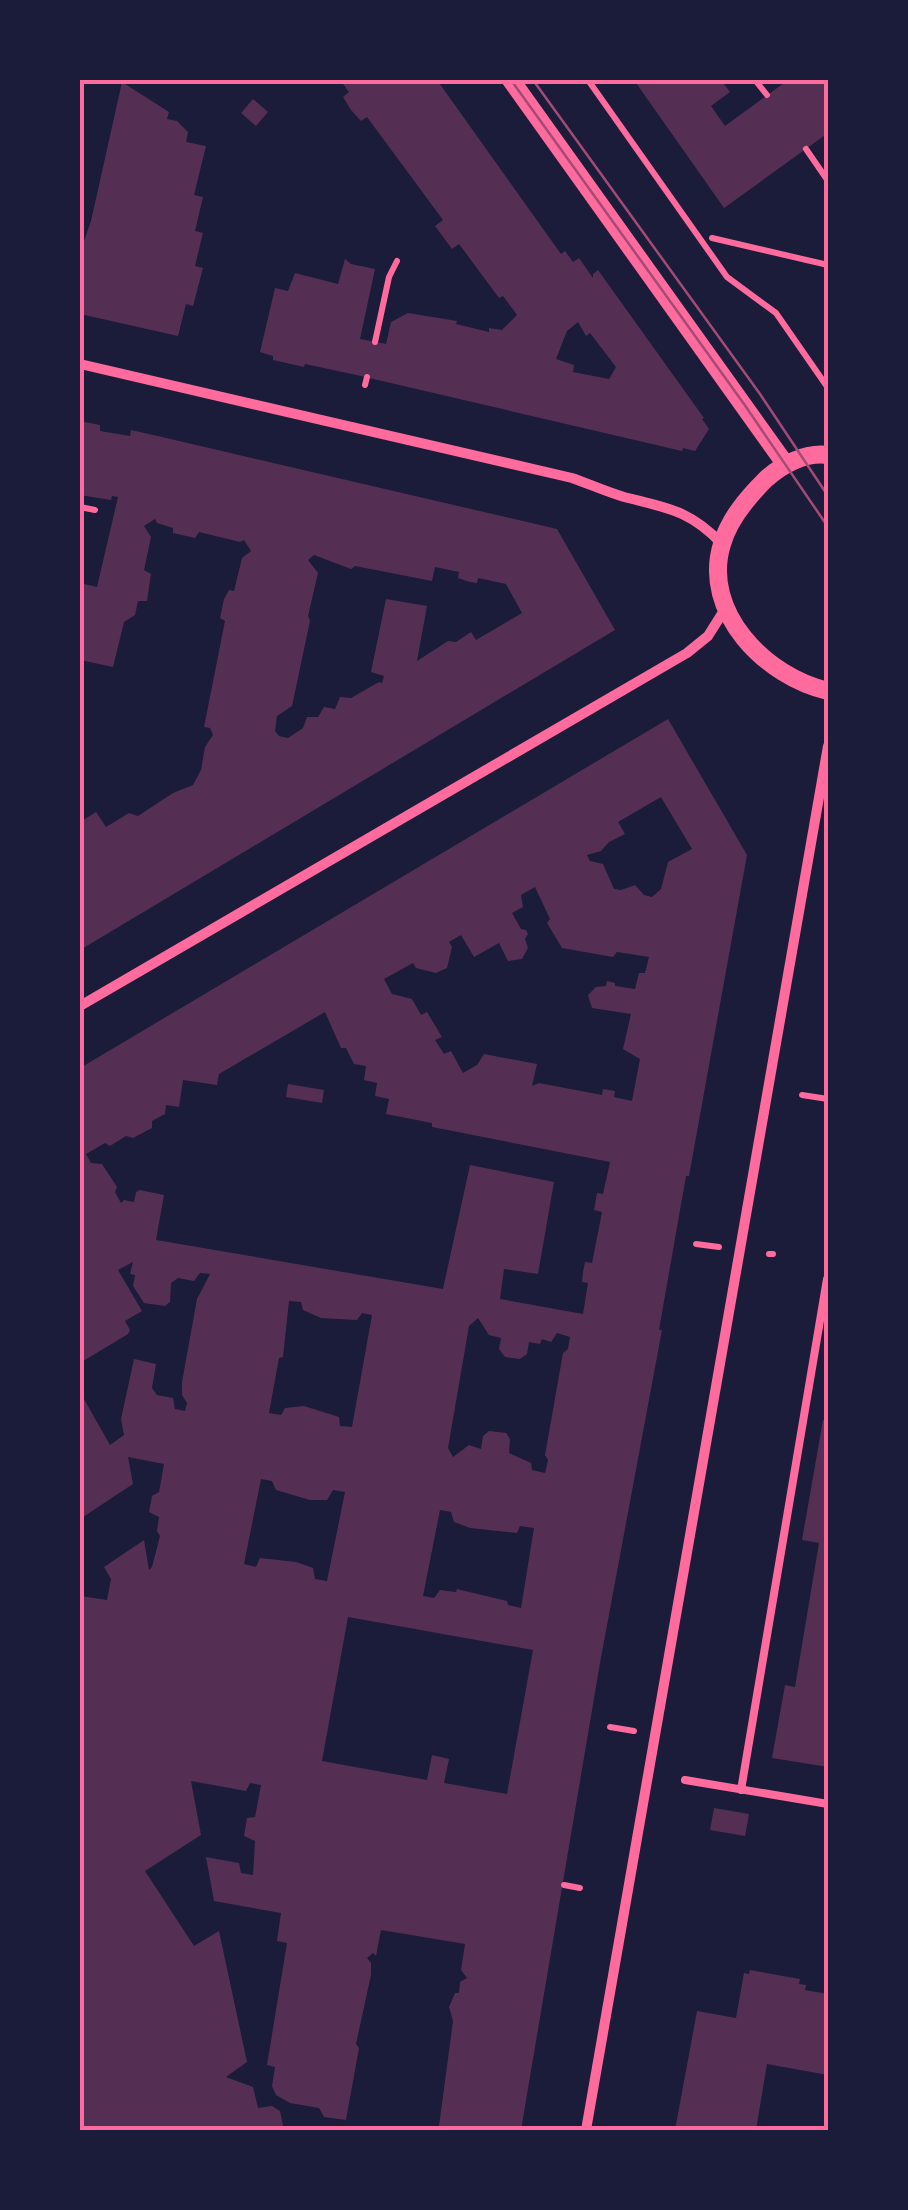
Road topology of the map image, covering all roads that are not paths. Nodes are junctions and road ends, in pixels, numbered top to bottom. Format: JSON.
{"nodes":[{"id":1,"x":511,"y":80,"type":"edge"},
{"id":2,"x":80,"y":364,"type":"edge"},
{"id":3,"x":828,"y":456,"type":"edge"},
{"id":4,"x":786,"y":465,"type":"junction"},
{"id":5,"x":722,"y":544,"type":"junction"},
{"id":6,"x":725,"y":609,"type":"junction"},
{"id":7,"x":828,"y":691,"type":"edge"},
{"id":8,"x":828,"y":746,"type":"edge"},
{"id":9,"x":80,"y":1006,"type":"edge"},
{"id":10,"x":827,"y":1280,"type":"edge"},
{"id":11,"x":685,"y":1780,"type":"dead end"},
{"id":12,"x":741,"y":1790,"type":"junction"},
{"id":13,"x":828,"y":1804,"type":"edge"},
{"id":14,"x":586,"y":2130,"type":"edge"}],
"edges":[{"from":1,"to":4,"type":"street"},
{"from":2,"to":5,"type":"street"},
{"from":3,"to":4,"type":"street"},
{"from":4,"to":5,"type":"street"},
{"from":5,"to":6,"type":"street"},
{"from":6,"to":7,"type":"street"},
{"from":6,"to":9,"type":"street"},
{"from":8,"to":14,"type":"street"},
{"from":10,"to":12,"type":"lane"},
{"from":11,"to":12,"type":"lane"},
{"from":12,"to":13,"type":"lane"}]}
